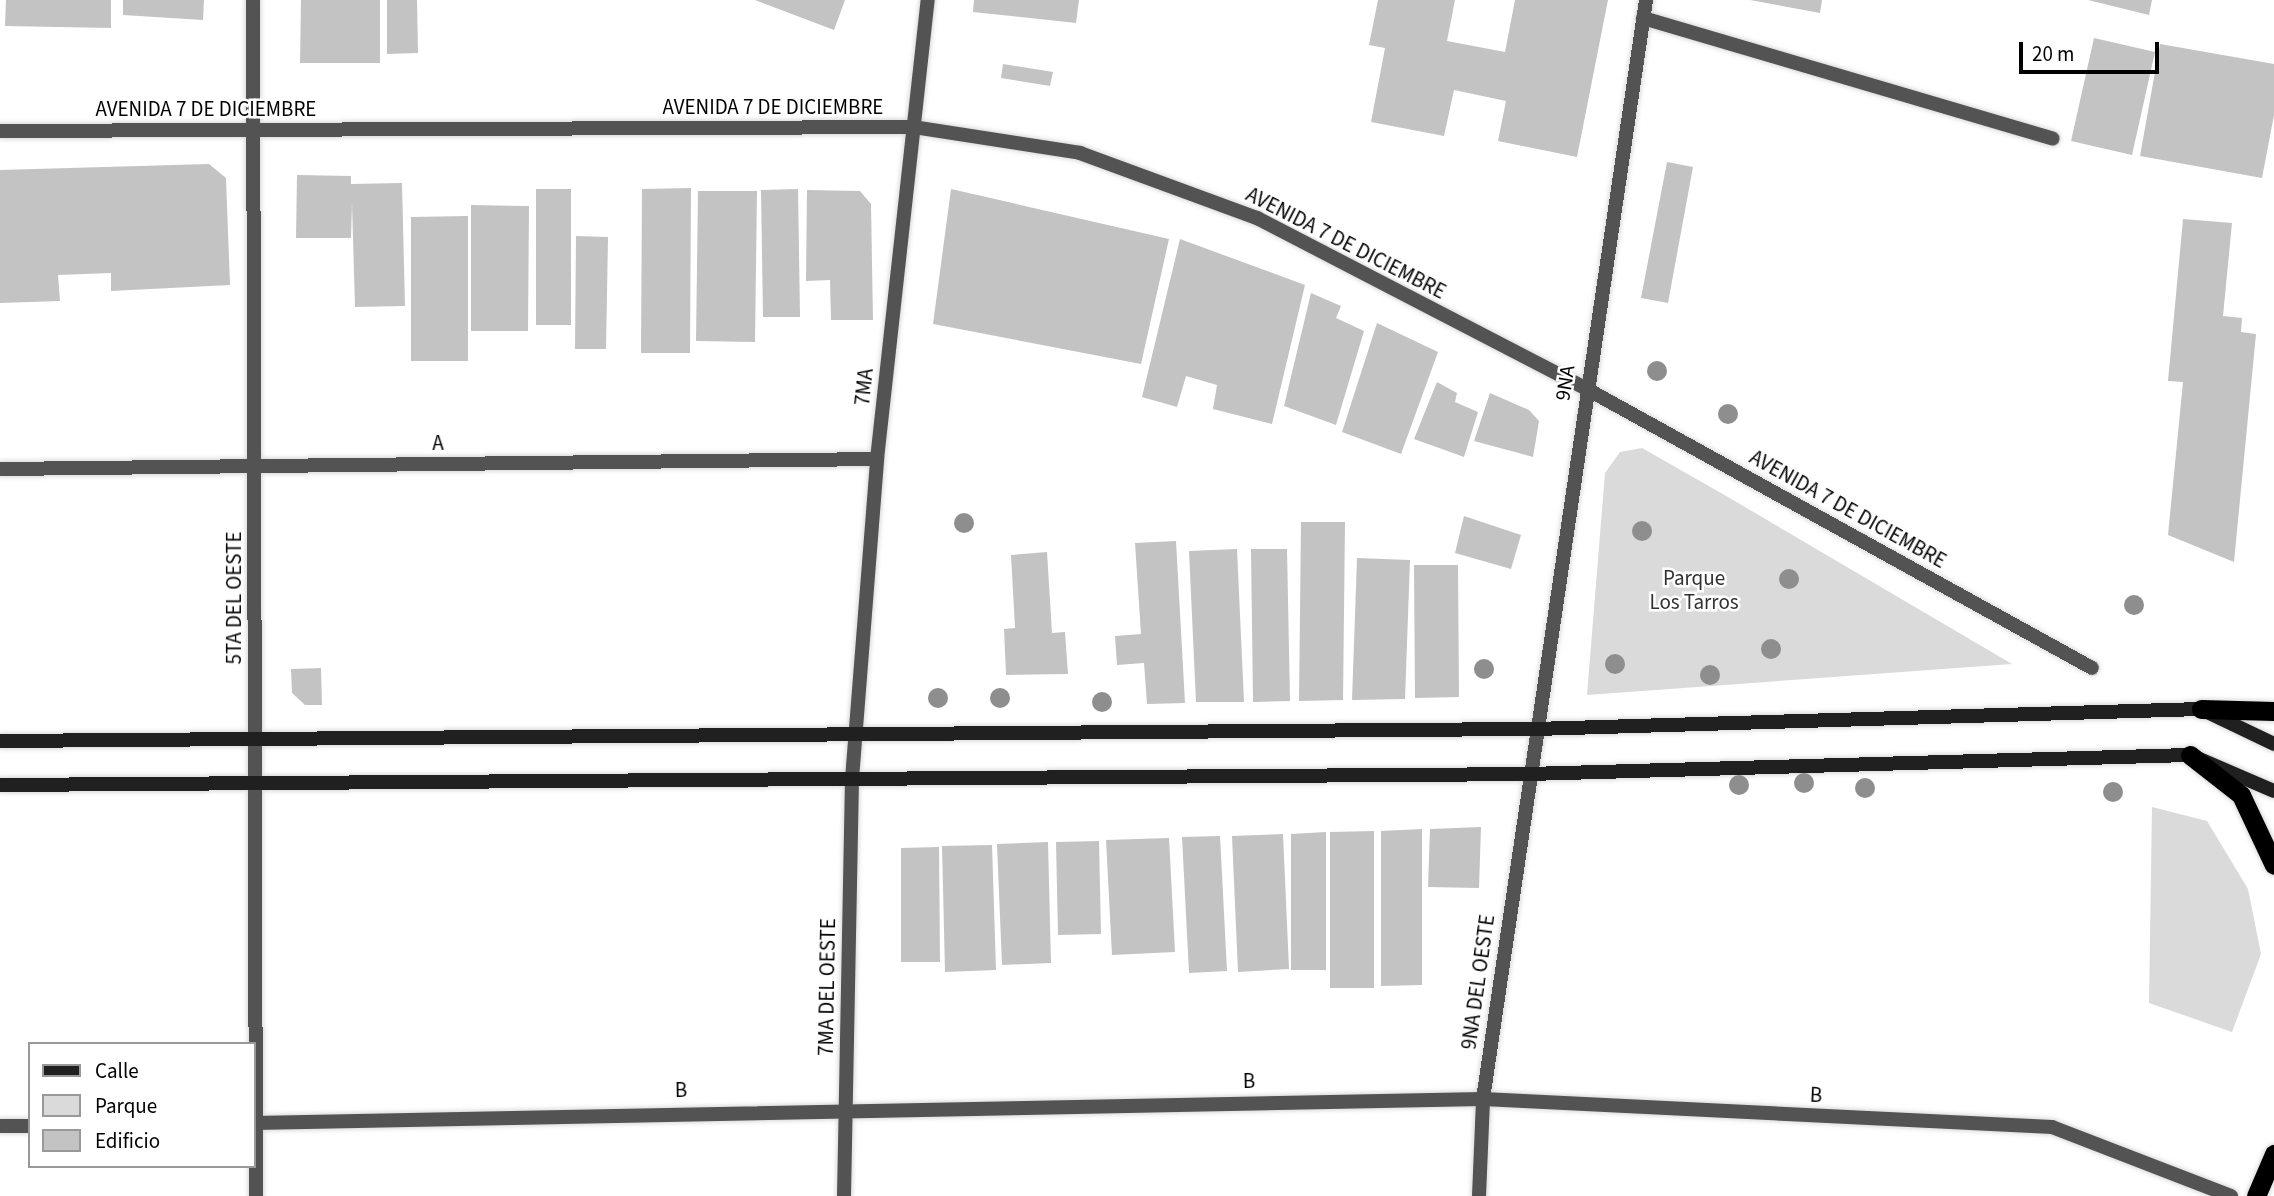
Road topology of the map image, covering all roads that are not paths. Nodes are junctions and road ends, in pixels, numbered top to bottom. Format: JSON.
{"nodes":[{"id":1,"x":254,"y":0,"type":"edge"},
{"id":2,"x":928,"y":0,"type":"edge"},
{"id":3,"x":1646,"y":0,"type":"edge"},
{"id":4,"x":1643,"y":18,"type":"junction"},
{"id":5,"x":913,"y":127,"type":"junction"},
{"id":6,"x":254,"y":130,"type":"junction"},
{"id":7,"x":0,"y":131,"type":"edge"},
{"id":8,"x":2053,"y":138,"type":"dead end"},
{"id":9,"x":1585,"y":388,"type":"junction"},
{"id":10,"x":877,"y":459,"type":"junction"},
{"id":11,"x":254,"y":466,"type":"junction"},
{"id":12,"x":0,"y":469,"type":"edge"},
{"id":13,"x":2092,"y":668,"type":"dead end"},
{"id":14,"x":2202,"y":709,"type":"junction"},
{"id":15,"x":2274,"y":711,"type":"edge"},
{"id":16,"x":1535,"y":729,"type":"junction"},
{"id":17,"x":853,"y":734,"type":"junction"},
{"id":18,"x":256,"y":737,"type":"junction"},
{"id":19,"x":0,"y":741,"type":"edge"},
{"id":20,"x":2274,"y":744,"type":"edge"},
{"id":21,"x":2190,"y":755,"type":"junction"},
{"id":22,"x":1529,"y":774,"type":"junction"},
{"id":23,"x":852,"y":779,"type":"junction"},
{"id":24,"x":256,"y":783,"type":"junction"},
{"id":25,"x":0,"y":785,"type":"edge"},
{"id":26,"x":2274,"y":791,"type":"edge"},
{"id":27,"x":2274,"y":864,"type":"edge"},
{"id":28,"x":255,"y":1042,"type":"edge"},
{"id":29,"x":1483,"y":1099,"type":"junction"},
{"id":30,"x":846,"y":1107,"type":"junction"},
{"id":31,"x":256,"y":1123,"type":"edge"},
{"id":32,"x":0,"y":1126,"type":"edge"},
{"id":33,"x":28,"y":1126,"type":"edge"},
{"id":34,"x":2274,"y":1154,"type":"edge"},
{"id":35,"x":256,"y":1168,"type":"edge"},
{"id":36,"x":256,"y":1196,"type":"edge"},
{"id":37,"x":844,"y":1196,"type":"edge"},
{"id":38,"x":1479,"y":1196,"type":"edge"},
{"id":39,"x":2231,"y":1196,"type":"edge"},
{"id":40,"x":2256,"y":1196,"type":"edge"}],
"edges":[{"from":1,"to":6,"type":"street","name":"5TA DEL OESTE"},
{"from":2,"to":5,"type":"street","name":"7MA"},
{"from":3,"to":4,"type":"street","name":"9NA"},
{"from":4,"to":8,"type":"street"},
{"from":4,"to":9,"type":"street","name":"9NA"},
{"from":5,"to":6,"type":"street","name":"AVENIDA 7 DE DICIEMBRE"},
{"from":5,"to":9,"type":"street","name":"AVENIDA 7 DE DICIEMBRE"},
{"from":5,"to":10,"type":"street","name":"7MA"},
{"from":6,"to":7,"type":"street","name":"AVENIDA 7 DE DICIEMBRE"},
{"from":6,"to":11,"type":"street","name":"5TA DEL OESTE"},
{"from":9,"to":13,"type":"street","name":"AVENIDA 7 DE DICIEMBRE"},
{"from":9,"to":16,"type":"street","name":"9NA"},
{"from":10,"to":11,"type":"street","name":"A"},
{"from":10,"to":17,"type":"street","name":"7MA"},
{"from":11,"to":12,"type":"street","name":"A"},
{"from":11,"to":18,"type":"street","name":"5TA DEL OESTE"},
{"from":14,"to":15,"type":"highway"},
{"from":14,"to":16,"type":"main road"},
{"from":14,"to":20,"type":"main road"},
{"from":16,"to":17,"type":"main road"},
{"from":16,"to":22,"type":"street","name":"9NA"},
{"from":17,"to":18,"type":"main road"},
{"from":17,"to":23,"type":"street","name":"7MA"},
{"from":18,"to":19,"type":"main road"},
{"from":18,"to":24,"type":"street","name":"5TA DEL OESTE"},
{"from":21,"to":22,"type":"main road"},
{"from":21,"to":26,"type":"main road"},
{"from":21,"to":27,"type":"highway"},
{"from":22,"to":23,"type":"main road"},
{"from":22,"to":29,"type":"street","name":"9NA DEL OESTE"},
{"from":23,"to":24,"type":"main road"},
{"from":23,"to":30,"type":"street","name":"7MA DEL OESTE"},
{"from":24,"to":25,"type":"main road"},
{"from":24,"to":28,"type":"street","name":"5TA DEL OESTE"},
{"from":29,"to":30,"type":"street","name":"B"},
{"from":29,"to":38,"type":"street","name":"9NA DEL OESTE"},
{"from":29,"to":39,"type":"street","name":"B"},
{"from":30,"to":31,"type":"street","name":"B"},
{"from":30,"to":37,"type":"street","name":"7MA DEL OESTE"},
{"from":32,"to":33,"type":"street"},
{"from":34,"to":40,"type":"highway"},
{"from":35,"to":36,"type":"street","name":"5TA DEL OESTE"}]}
